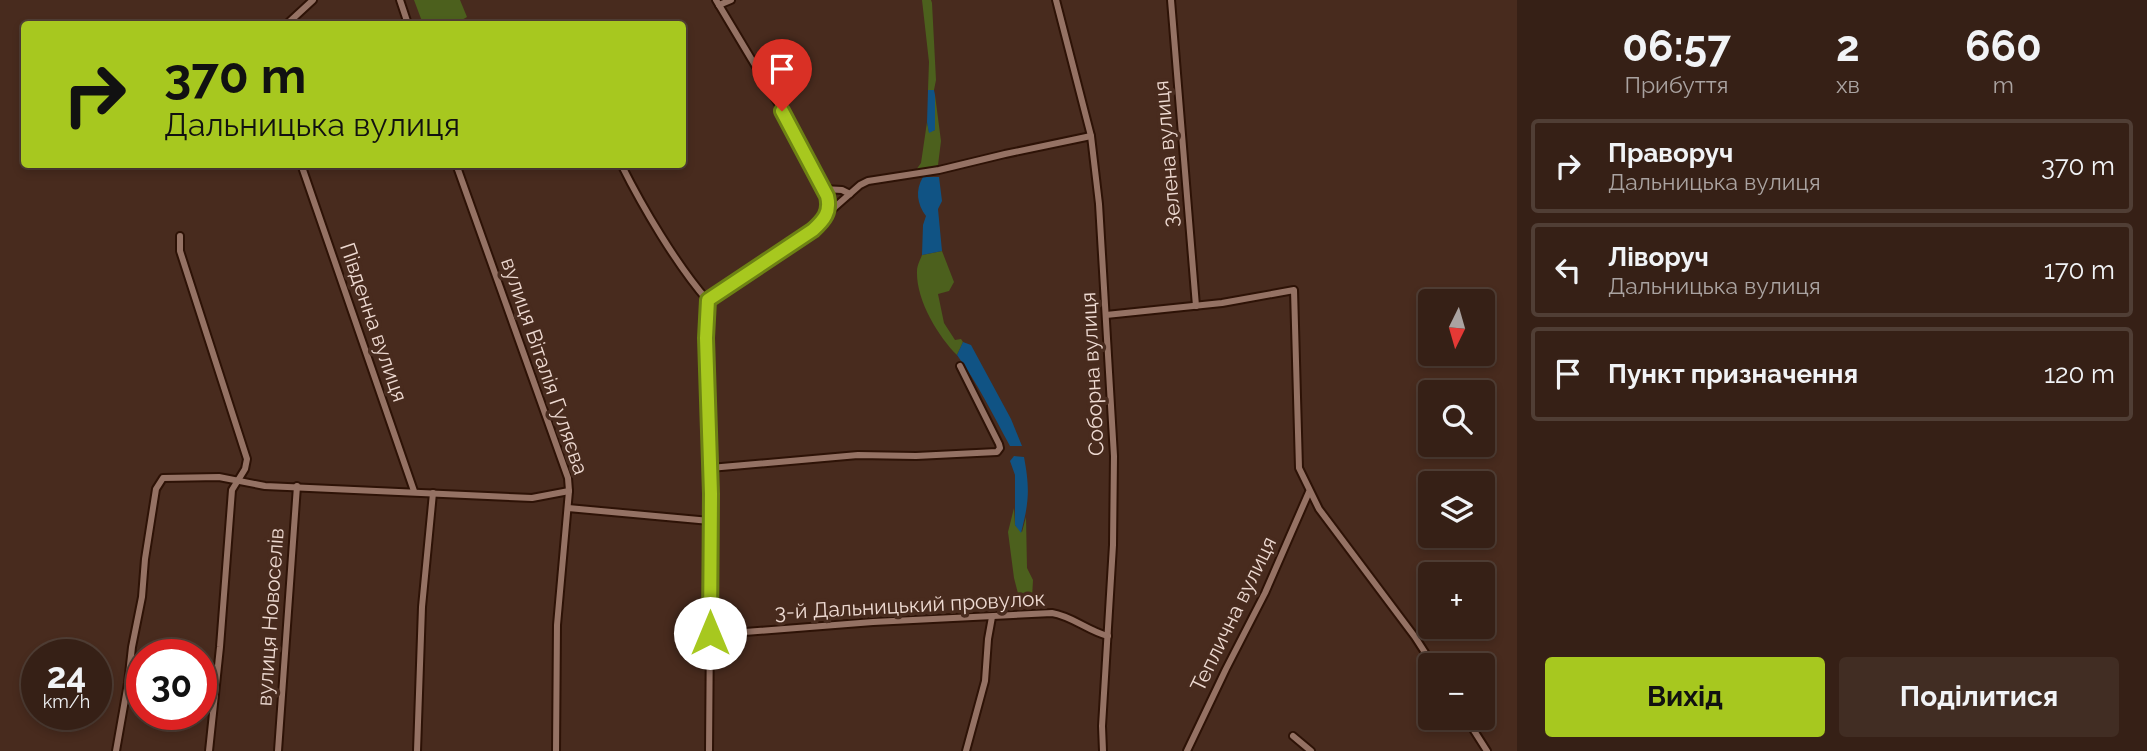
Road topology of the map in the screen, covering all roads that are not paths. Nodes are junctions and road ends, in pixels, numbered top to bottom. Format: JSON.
{"nodes":[{"id":1,"x":313,"y":0,"type":"edge"},
{"id":2,"x":401,"y":0,"type":"edge"},
{"id":3,"x":731,"y":0,"type":"edge"},
{"id":4,"x":1056,"y":0,"type":"edge"},
{"id":5,"x":1171,"y":0,"type":"edge"},
{"id":6,"x":717,"y":2,"type":"edge"},
{"id":7,"x":290,"y":21,"type":"edge"},
{"id":8,"x":407,"y":21,"type":"edge"},
{"id":9,"x":1091,"y":136,"type":"junction"},
{"id":10,"x":302,"y":168,"type":"edge"},
{"id":11,"x":457,"y":168,"type":"edge"},
{"id":12,"x":623,"y":168,"type":"edge"},
{"id":13,"x":823,"y":189,"type":"junction"},
{"id":14,"x":850,"y":194,"type":"junction"},
{"id":15,"x":827,"y":214,"type":"junction"},
{"id":16,"x":180,"y":236,"type":"dead end"},
{"id":17,"x":708,"y":300,"type":"junction"},
{"id":18,"x":1196,"y":306,"type":"junction"},
{"id":19,"x":1106,"y":315,"type":"junction"},
{"id":20,"x":960,"y":366,"type":"dead end"},
{"id":21,"x":710,"y":468,"type":"junction"},
{"id":22,"x":236,"y":481,"type":"junction"},
{"id":23,"x":297,"y":486,"type":"junction"},
{"id":24,"x":415,"y":491,"type":"junction"},
{"id":25,"x":569,"y":491,"type":"junction"},
{"id":26,"x":1309,"y":492,"type":"junction"},
{"id":27,"x":433,"y":493,"type":"junction"},
{"id":28,"x":568,"y":508,"type":"junction"},
{"id":29,"x":710,"y":522,"type":"junction"},
{"id":30,"x":992,"y":617,"type":"junction"},
{"id":31,"x":710,"y":633,"type":"junction"},
{"id":32,"x":1108,"y":636,"type":"junction"},
{"id":33,"x":1425,"y":653,"type":"edge"},
{"id":34,"x":1474,"y":730,"type":"edge"},
{"id":35,"x":1293,"y":736,"type":"dead end"},
{"id":36,"x":116,"y":751,"type":"edge"},
{"id":37,"x":209,"y":751,"type":"edge"},
{"id":38,"x":278,"y":751,"type":"edge"},
{"id":39,"x":417,"y":751,"type":"edge"},
{"id":40,"x":556,"y":751,"type":"edge"},
{"id":41,"x":709,"y":751,"type":"edge"},
{"id":42,"x":966,"y":751,"type":"edge"},
{"id":43,"x":1103,"y":751,"type":"edge"},
{"id":44,"x":1187,"y":751,"type":"edge"},
{"id":45,"x":1311,"y":751,"type":"edge"},
{"id":46,"x":1487,"y":751,"type":"edge"}],
"edges":[{"from":1,"to":7,"type":"street"},
{"from":2,"to":8,"type":"street"},
{"from":3,"to":6,"type":"street"},
{"from":4,"to":9,"type":"street","name":"Соборна вулиця"},
{"from":5,"to":18,"type":"street","name":"Зелена вулиця"},
{"from":6,"to":13,"type":"street"},
{"from":9,"to":14,"type":"street"},
{"from":9,"to":19,"type":"street","name":"Соборна вулиця"},
{"from":10,"to":24,"type":"street","name":"Південна вулиця"},
{"from":11,"to":25,"type":"street","name":"вулиця Віталія Гуляєва"},
{"from":12,"to":17,"type":"street"},
{"from":13,"to":14,"type":"street"},
{"from":13,"to":15,"type":"street"},
{"from":14,"to":15,"type":"street"},
{"from":15,"to":17,"type":"street"},
{"from":16,"to":22,"type":"street"},
{"from":17,"to":21,"type":"street"},
{"from":18,"to":19,"type":"street"},
{"from":18,"to":26,"type":"street"},
{"from":19,"to":32,"type":"street","name":"Соборна вулиця"},
{"from":20,"to":21,"type":"street"},
{"from":21,"to":29,"type":"street"},
{"from":22,"to":23,"type":"street"},
{"from":22,"to":36,"type":"street"},
{"from":22,"to":37,"type":"street"},
{"from":23,"to":24,"type":"street"},
{"from":23,"to":38,"type":"street","name":"вулиця Новоселів"},
{"from":24,"to":27,"type":"street"},
{"from":25,"to":27,"type":"street"},
{"from":25,"to":28,"type":"street","name":"вулиця Віталія Гуляєва"},
{"from":26,"to":33,"type":"street"},
{"from":26,"to":44,"type":"street","name":"Теплична вулиця"},
{"from":27,"to":39,"type":"street"},
{"from":28,"to":29,"type":"street"},
{"from":28,"to":40,"type":"street","name":"вулиця Віталія Гуляєва"},
{"from":29,"to":31,"type":"street"},
{"from":30,"to":31,"type":"street","name":"3-й Дальницький провулок"},
{"from":30,"to":32,"type":"street","name":"3-й Дальницький провулок"},
{"from":30,"to":42,"type":"street"},
{"from":31,"to":41,"type":"street"},
{"from":32,"to":43,"type":"street","name":"Соборна вулиця"},
{"from":34,"to":46,"type":"street"},
{"from":35,"to":45,"type":"street"}]}
